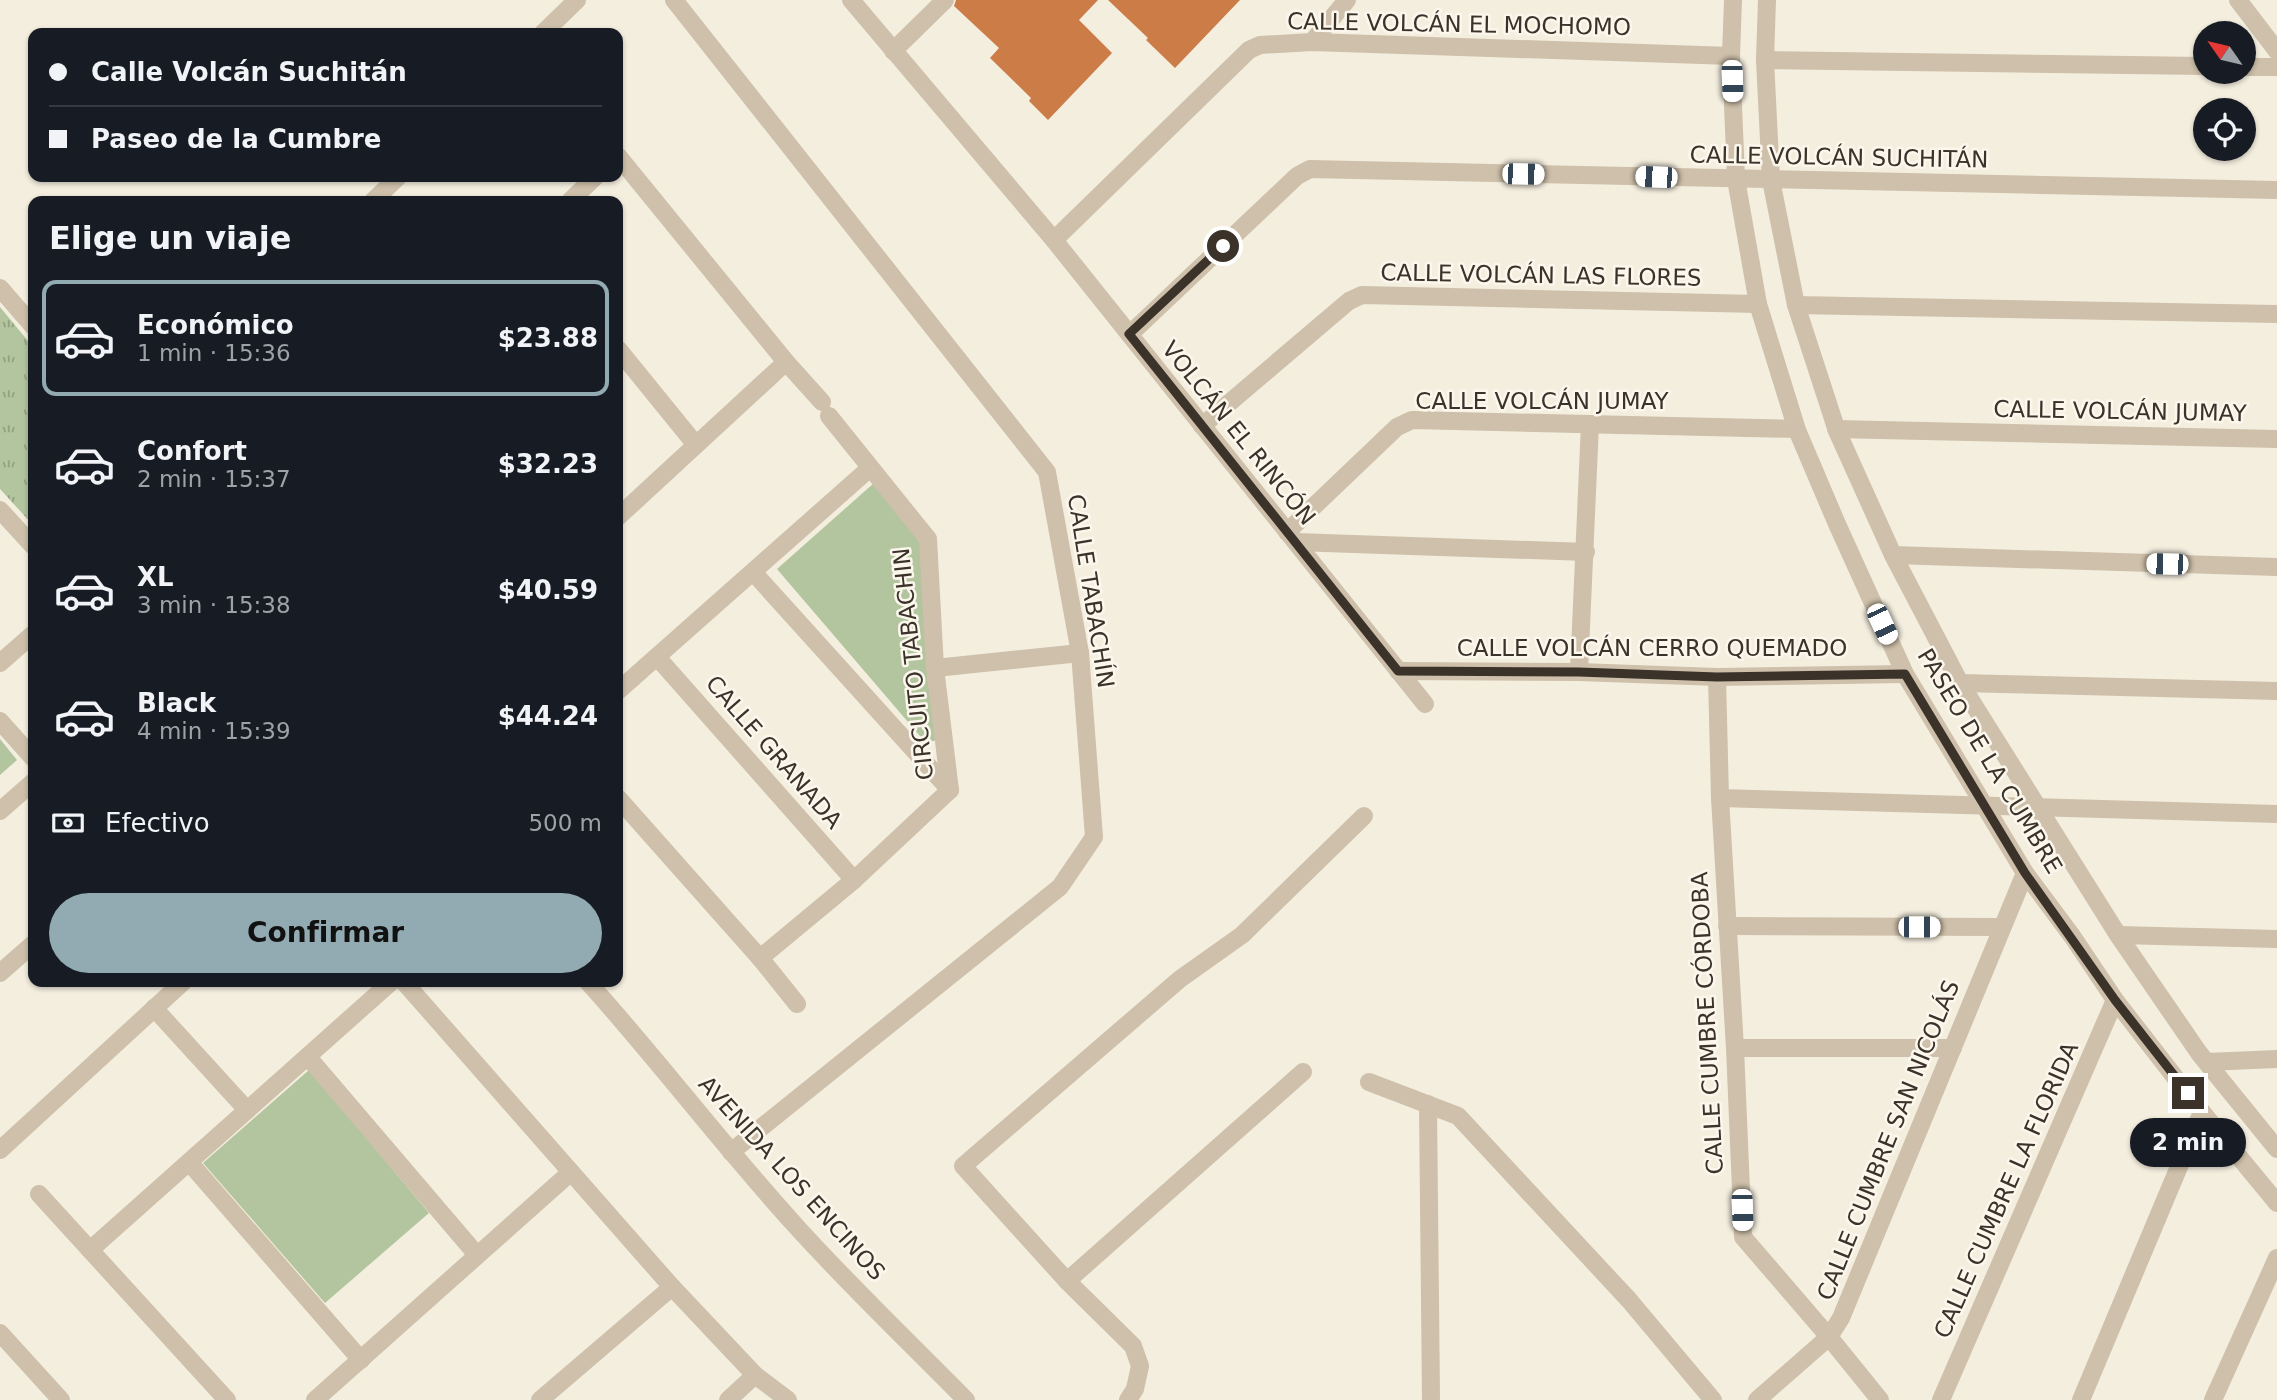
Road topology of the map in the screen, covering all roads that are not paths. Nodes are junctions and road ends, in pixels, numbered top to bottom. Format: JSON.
{"nodes":[{"id":1,"x":577,"y":0,"type":"edge"},
{"id":2,"x":674,"y":0,"type":"edge"},
{"id":3,"x":851,"y":0,"type":"edge"},
{"id":4,"x":945,"y":0,"type":"edge"},
{"id":5,"x":1347,"y":0,"type":"edge"},
{"id":6,"x":1734,"y":0,"type":"edge"},
{"id":7,"x":1767,"y":0,"type":"edge"},
{"id":8,"x":2238,"y":0,"type":"edge"},
{"id":9,"x":549,"y":28,"type":"edge"},
{"id":10,"x":1312,"y":42,"type":"junction"},
{"id":11,"x":893,"y":51,"type":"junction"},
{"id":12,"x":2277,"y":51,"type":"edge"},
{"id":13,"x":1731,"y":56,"type":"junction"},
{"id":14,"x":1765,"y":60,"type":"junction"},
{"id":15,"x":2193,"y":66,"type":"edge"},
{"id":16,"x":2256,"y":67,"type":"edge"},
{"id":17,"x":2277,"y":67,"type":"edge"},
{"id":18,"x":623,"y":162,"type":"edge"},
{"id":19,"x":1736,"y":179,"type":"junction"},
{"id":20,"x":1771,"y":180,"type":"junction"},
{"id":21,"x":393,"y":182,"type":"edge"},
{"id":22,"x":590,"y":182,"type":"edge"},
{"id":23,"x":2277,"y":190,"type":"edge"},
{"id":24,"x":378,"y":196,"type":"edge"},
{"id":25,"x":575,"y":196,"type":"edge"},
{"id":26,"x":1054,"y":240,"type":"junction"},
{"id":27,"x":0,"y":288,"type":"edge"},
{"id":28,"x":1758,"y":303,"type":"junction"},
{"id":29,"x":1796,"y":305,"type":"junction"},
{"id":30,"x":2277,"y":314,"type":"edge"},
{"id":31,"x":28,"y":320,"type":"edge"},
{"id":32,"x":1129,"y":334,"type":"junction"},
{"id":33,"x":623,"y":355,"type":"edge"},
{"id":34,"x":786,"y":362,"type":"junction"},
{"id":35,"x":1590,"y":424,"type":"junction"},
{"id":36,"x":1202,"y":426,"type":"junction"},
{"id":37,"x":1796,"y":429,"type":"junction"},
{"id":38,"x":1836,"y":429,"type":"junction"},
{"id":39,"x":2277,"y":439,"type":"edge"},
{"id":40,"x":696,"y":445,"type":"junction"},
{"id":41,"x":870,"y":468,"type":"junction"},
{"id":42,"x":0,"y":510,"type":"edge"},
{"id":43,"x":623,"y":512,"type":"edge"},
{"id":44,"x":1291,"y":537,"type":"junction"},
{"id":45,"x":28,"y":541,"type":"edge"},
{"id":46,"x":1586,"y":552,"type":"junction"},
{"id":47,"x":1892,"y":555,"type":"junction"},
{"id":48,"x":2277,"y":567,"type":"edge"},
{"id":49,"x":752,"y":572,"type":"junction"},
{"id":50,"x":28,"y":638,"type":"edge"},
{"id":51,"x":1080,"y":653,"type":"junction"},
{"id":52,"x":657,"y":657,"type":"junction"},
{"id":53,"x":0,"y":663,"type":"edge"},
{"id":54,"x":935,"y":668,"type":"junction"},
{"id":55,"x":1398,"y":671,"type":"junction"},
{"id":56,"x":1579,"y":672,"type":"junction"},
{"id":57,"x":1905,"y":674,"type":"junction"},
{"id":58,"x":1717,"y":677,"type":"junction"},
{"id":59,"x":1959,"y":683,"type":"junction"},
{"id":60,"x":623,"y":687,"type":"edge"},
{"id":61,"x":2277,"y":691,"type":"edge"},
{"id":62,"x":1425,"y":704,"type":"dead end"},
{"id":63,"x":0,"y":721,"type":"edge"},
{"id":64,"x":28,"y":752,"type":"edge"},
{"id":65,"x":28,"y":786,"type":"edge"},
{"id":66,"x":950,"y":790,"type":"junction"},
{"id":67,"x":1720,"y":798,"type":"junction"},
{"id":68,"x":623,"y":804,"type":"edge"},
{"id":69,"x":1984,"y":805,"type":"junction"},
{"id":70,"x":2038,"y":808,"type":"junction"},
{"id":71,"x":0,"y":811,"type":"edge"},
{"id":72,"x":2277,"y":814,"type":"edge"},
{"id":73,"x":1364,"y":816,"type":"dead end"},
{"id":74,"x":2025,"y":873,"type":"junction"},
{"id":75,"x":854,"y":880,"type":"junction"},
{"id":76,"x":1727,"y":926,"type":"junction"},
{"id":77,"x":2001,"y":927,"type":"junction"},
{"id":78,"x":2118,"y":935,"type":"junction"},
{"id":79,"x":2277,"y":939,"type":"edge"},
{"id":80,"x":28,"y":948,"type":"edge"},
{"id":81,"x":760,"y":958,"type":"junction"},
{"id":82,"x":0,"y":973,"type":"edge"},
{"id":83,"x":177,"y":987,"type":"edge"},
{"id":84,"x":385,"y":987,"type":"edge"},
{"id":85,"x":408,"y":987,"type":"edge"},
{"id":86,"x":592,"y":987,"type":"edge"},
{"id":87,"x":2115,"y":1000,"type":"junction"},
{"id":88,"x":797,"y":1004,"type":"dead end"},
{"id":89,"x":154,"y":1008,"type":"junction"},
{"id":90,"x":1735,"y":1048,"type":"junction"},
{"id":91,"x":1953,"y":1048,"type":"junction"},
{"id":92,"x":308,"y":1057,"type":"junction"},
{"id":93,"x":2277,"y":1059,"type":"edge"},
{"id":94,"x":2207,"y":1062,"type":"junction"},
{"id":95,"x":1303,"y":1072,"type":"dead end"},
{"id":96,"x":1369,"y":1082,"type":"dead end"},
{"id":97,"x":1427,"y":1104,"type":"junction"},
{"id":98,"x":247,"y":1110,"type":"junction"},
{"id":99,"x":2202,"y":1112,"type":"junction"},
{"id":100,"x":2277,"y":1149,"type":"edge"},
{"id":101,"x":0,"y":1150,"type":"edge"},
{"id":102,"x":731,"y":1152,"type":"junction"},
{"id":103,"x":188,"y":1162,"type":"junction"},
{"id":104,"x":571,"y":1172,"type":"junction"},
{"id":105,"x":39,"y":1194,"type":"dead end"},
{"id":106,"x":2277,"y":1203,"type":"edge"},
{"id":107,"x":90,"y":1250,"type":"junction"},
{"id":108,"x":477,"y":1255,"type":"junction"},
{"id":109,"x":2277,"y":1258,"type":"edge"},
{"id":110,"x":1067,"y":1281,"type":"junction"},
{"id":111,"x":672,"y":1287,"type":"junction"},
{"id":112,"x":1829,"y":1337,"type":"junction"},
{"id":113,"x":2,"y":1339,"type":"edge"},
{"id":114,"x":361,"y":1360,"type":"junction"},
{"id":115,"x":755,"y":1375,"type":"junction"},
{"id":116,"x":61,"y":1400,"type":"edge"},
{"id":117,"x":227,"y":1400,"type":"edge"},
{"id":118,"x":315,"y":1400,"type":"edge"},
{"id":119,"x":541,"y":1400,"type":"edge"},
{"id":120,"x":728,"y":1400,"type":"edge"},
{"id":121,"x":789,"y":1400,"type":"edge"},
{"id":122,"x":966,"y":1400,"type":"edge"},
{"id":123,"x":1128,"y":1400,"type":"edge"},
{"id":124,"x":1431,"y":1400,"type":"edge"},
{"id":125,"x":1713,"y":1400,"type":"edge"},
{"id":126,"x":1757,"y":1400,"type":"edge"},
{"id":127,"x":1880,"y":1400,"type":"edge"},
{"id":128,"x":1941,"y":1400,"type":"edge"},
{"id":129,"x":2081,"y":1400,"type":"edge"},
{"id":130,"x":2213,"y":1400,"type":"edge"}],
"edges":[{"from":1,"to":9,"type":"street"},
{"from":2,"to":51,"type":"street","name":"CALLE TABACHÍN"},
{"from":3,"to":11,"type":"street","name":"VOLCÁN EL RINCÓN"},
{"from":4,"to":11,"type":"street"},
{"from":5,"to":10,"type":"street"},
{"from":6,"to":13,"type":"street","name":"PASEO DE LA CUMBRE"},
{"from":7,"to":14,"type":"street","name":"PASEO DE LA CUMBRE"},
{"from":8,"to":12,"type":"street"},
{"from":10,"to":13,"type":"street","name":"CALLE VOLCÁN EL MOCHOMO"},
{"from":10,"to":26,"type":"street","name":"CALLE VOLCÁN EL MOCHOMO"},
{"from":11,"to":26,"type":"street","name":"VOLCÁN EL RINCÓN"},
{"from":13,"to":19,"type":"street","name":"PASEO DE LA CUMBRE"},
{"from":14,"to":15,"type":"street"},
{"from":14,"to":20,"type":"street","name":"PASEO DE LA CUMBRE"},
{"from":16,"to":17,"type":"street"},
{"from":18,"to":34,"type":"street","name":"CIRCUITO TABACHIN"},
{"from":19,"to":20,"type":"street","name":"CALLE VOLCÁN SUCHITÁN"},
{"from":19,"to":28,"type":"street","name":"PASEO DE LA CUMBRE"},
{"from":19,"to":32,"type":"street","name":"CALLE VOLCÁN SUCHITÁN"},
{"from":20,"to":23,"type":"street","name":"CALLE VOLCÁN SUCHITÁN"},
{"from":20,"to":29,"type":"street","name":"PASEO DE LA CUMBRE"},
{"from":21,"to":24,"type":"street"},
{"from":22,"to":25,"type":"street"},
{"from":26,"to":32,"type":"street","name":"VOLCÁN EL RINCÓN"},
{"from":27,"to":31,"type":"street"},
{"from":28,"to":36,"type":"street","name":"CALLE VOLCÁN LAS FLORES"},
{"from":28,"to":37,"type":"street","name":"PASEO DE LA CUMBRE"},
{"from":29,"to":30,"type":"street"},
{"from":29,"to":38,"type":"street","name":"PASEO DE LA CUMBRE"},
{"from":32,"to":36,"type":"street","name":"VOLCÁN EL RINCÓN"},
{"from":33,"to":40,"type":"street"},
{"from":34,"to":40,"type":"street"},
{"from":34,"to":41,"type":"street","name":"CIRCUITO TABACHIN"},
{"from":35,"to":37,"type":"street","name":"CALLE VOLCÁN JUMAY"},
{"from":35,"to":44,"type":"street","name":"CALLE VOLCÁN JUMAY"},
{"from":35,"to":46,"type":"street"},
{"from":36,"to":44,"type":"street","name":"VOLCÁN EL RINCÓN"},
{"from":37,"to":57,"type":"street","name":"PASEO DE LA CUMBRE"},
{"from":38,"to":39,"type":"street","name":"CALLE VOLCÁN JUMAY"},
{"from":38,"to":47,"type":"street","name":"PASEO DE LA CUMBRE"},
{"from":40,"to":43,"type":"street"},
{"from":41,"to":49,"type":"street"},
{"from":41,"to":54,"type":"street","name":"CIRCUITO TABACHIN"},
{"from":42,"to":45,"type":"street"},
{"from":44,"to":46,"type":"street"},
{"from":44,"to":55,"type":"street","name":"VOLCÁN EL RINCÓN"},
{"from":46,"to":56,"type":"street"},
{"from":47,"to":48,"type":"street"},
{"from":47,"to":59,"type":"street","name":"PASEO DE LA CUMBRE"},
{"from":49,"to":52,"type":"street"},
{"from":49,"to":66,"type":"street"},
{"from":50,"to":53,"type":"street"},
{"from":51,"to":54,"type":"street"},
{"from":51,"to":102,"type":"street","name":"CALLE TABACHÍN"},
{"from":52,"to":60,"type":"street"},
{"from":52,"to":75,"type":"street","name":"CALLE GRANADA"},
{"from":54,"to":66,"type":"street","name":"CIRCUITO TABACHIN"},
{"from":55,"to":56,"type":"street","name":"CALLE VOLCÁN CERRO QUEMADO"},
{"from":55,"to":62,"type":"street","name":"VOLCÁN EL RINCÓN"},
{"from":56,"to":58,"type":"street","name":"CALLE VOLCÁN CERRO QUEMADO"},
{"from":57,"to":58,"type":"street","name":"CALLE VOLCÁN CERRO QUEMADO"},
{"from":57,"to":69,"type":"street","name":"PASEO DE LA CUMBRE"},
{"from":58,"to":67,"type":"street","name":"CALLE CUMBRE CÓRDOBA"},
{"from":59,"to":61,"type":"street"},
{"from":59,"to":70,"type":"street","name":"PASEO DE LA CUMBRE"},
{"from":63,"to":64,"type":"street"},
{"from":65,"to":71,"type":"street"},
{"from":66,"to":75,"type":"street","name":"CIRCUITO TABACHIN"},
{"from":67,"to":69,"type":"street"},
{"from":67,"to":76,"type":"street","name":"CALLE CUMBRE CÓRDOBA"},
{"from":68,"to":81,"type":"street"},
{"from":69,"to":70,"type":"street"},
{"from":69,"to":74,"type":"street","name":"PASEO DE LA CUMBRE"},
{"from":70,"to":72,"type":"street"},
{"from":70,"to":78,"type":"street","name":"PASEO DE LA CUMBRE"},
{"from":73,"to":110,"type":"street"},
{"from":74,"to":77,"type":"street","name":"CALLE CUMBRE SAN NICOLÁS"},
{"from":74,"to":87,"type":"street","name":"PASEO DE LA CUMBRE"},
{"from":75,"to":81,"type":"street","name":"CIRCUITO TABACHIN"},
{"from":76,"to":77,"type":"street"},
{"from":76,"to":90,"type":"street","name":"CALLE CUMBRE CÓRDOBA"},
{"from":77,"to":91,"type":"street","name":"CALLE CUMBRE SAN NICOLÁS"},
{"from":78,"to":79,"type":"street"},
{"from":78,"to":94,"type":"street","name":"PASEO DE LA CUMBRE"},
{"from":80,"to":82,"type":"street"},
{"from":81,"to":88,"type":"street"},
{"from":83,"to":89,"type":"street"},
{"from":84,"to":92,"type":"street"},
{"from":85,"to":104,"type":"street"},
{"from":86,"to":102,"type":"street","name":"AVENIDA LOS ENCINOS"},
{"from":87,"to":99,"type":"street","name":"PASEO DE LA CUMBRE"},
{"from":87,"to":128,"type":"street","name":"CALLE CUMBRE LA FLORIDA"},
{"from":89,"to":98,"type":"street"},
{"from":89,"to":101,"type":"street"},
{"from":90,"to":91,"type":"street"},
{"from":90,"to":112,"type":"street","name":"CALLE CUMBRE CÓRDOBA"},
{"from":91,"to":112,"type":"street","name":"CALLE CUMBRE SAN NICOLÁS"},
{"from":92,"to":98,"type":"street"},
{"from":92,"to":108,"type":"street"},
{"from":93,"to":94,"type":"street"},
{"from":94,"to":100,"type":"street","name":"PASEO DE LA CUMBRE"},
{"from":95,"to":110,"type":"street"},
{"from":96,"to":97,"type":"street"},
{"from":97,"to":124,"type":"street"},
{"from":97,"to":125,"type":"street"},
{"from":98,"to":103,"type":"street"},
{"from":99,"to":106,"type":"street","name":"PASEO DE LA CUMBRE"},
{"from":99,"to":129,"type":"street"},
{"from":102,"to":122,"type":"street","name":"AVENIDA LOS ENCINOS"},
{"from":103,"to":107,"type":"street"},
{"from":103,"to":114,"type":"street"},
{"from":104,"to":108,"type":"street"},
{"from":104,"to":111,"type":"street"},
{"from":105,"to":107,"type":"street"},
{"from":107,"to":117,"type":"street"},
{"from":108,"to":114,"type":"street"},
{"from":109,"to":130,"type":"street"},
{"from":110,"to":123,"type":"street"},
{"from":111,"to":115,"type":"street"},
{"from":111,"to":119,"type":"street"},
{"from":112,"to":126,"type":"street","name":"CALLE CUMBRE SAN NICOLÁS"},
{"from":112,"to":127,"type":"street","name":"CALLE CUMBRE CÓRDOBA"},
{"from":113,"to":116,"type":"street"},
{"from":114,"to":118,"type":"street"},
{"from":115,"to":120,"type":"street"},
{"from":115,"to":121,"type":"street"}]}
